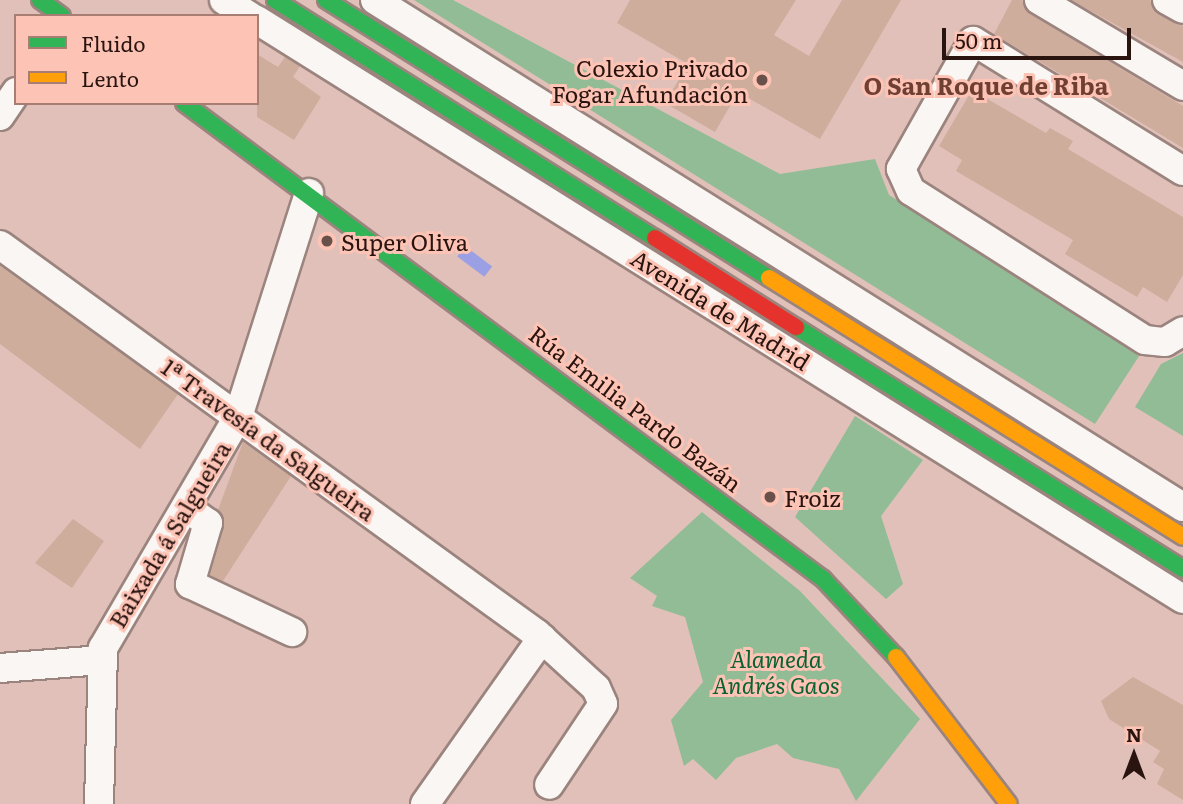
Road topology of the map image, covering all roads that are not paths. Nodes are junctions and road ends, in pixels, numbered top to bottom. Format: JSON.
{"nodes":[{"id":1,"x":40,"y":0,"type":"edge"},
{"id":2,"x":224,"y":0,"type":"edge"},
{"id":3,"x":275,"y":0,"type":"edge"},
{"id":4,"x":326,"y":0,"type":"edge"},
{"id":5,"x":375,"y":0,"type":"edge"},
{"id":6,"x":1040,"y":0,"type":"edge"},
{"id":7,"x":1167,"y":0,"type":"edge"},
{"id":8,"x":1183,"y":9,"type":"edge"},
{"id":9,"x":59,"y":14,"type":"edge"},
{"id":10,"x":247,"y":14,"type":"edge"},
{"id":11,"x":259,"y":21,"type":"edge"},
{"id":12,"x":1183,"y":86,"type":"edge"},
{"id":13,"x":14,"y":95,"type":"edge"},
{"id":14,"x":187,"y":105,"type":"edge"},
{"id":15,"x":0,"y":116,"type":"edge"},
{"id":16,"x":1183,"y":171,"type":"edge"},
{"id":17,"x":309,"y":192,"type":"junction"},
{"id":18,"x":0,"y":245,"type":"edge"},
{"id":19,"x":1183,"y":331,"type":"edge"},
{"id":20,"x":238,"y":417,"type":"junction"},
{"id":21,"x":1183,"y":507,"type":"edge"},
{"id":22,"x":187,"y":508,"type":"junction"},
{"id":23,"x":1183,"y":537,"type":"edge"},
{"id":24,"x":1183,"y":569,"type":"edge"},
{"id":25,"x":1183,"y":599,"type":"edge"},
{"id":26,"x":292,"y":632,"type":"dead end"},
{"id":27,"x":539,"y":636,"type":"junction"},
{"id":28,"x":102,"y":660,"type":"junction"},
{"id":29,"x":0,"y":667,"type":"edge"},
{"id":30,"x":549,"y":785,"type":"dead end"},
{"id":31,"x":99,"y":804,"type":"edge"},
{"id":32,"x":425,"y":804,"type":"edge"},
{"id":33,"x":1009,"y":804,"type":"edge"}],
"edges":[{"from":1,"to":9,"type":"main road"},
{"from":2,"to":10,"type":"street"},
{"from":3,"to":24,"type":"main road","name":"Avenida de Madrid"},
{"from":4,"to":23,"type":"main road"},
{"from":5,"to":21,"type":"street"},
{"from":6,"to":12,"type":"street"},
{"from":7,"to":8,"type":"street"},
{"from":11,"to":25,"type":"street","name":"Avenida de Madrid"},
{"from":13,"to":15,"type":"street"},
{"from":14,"to":17,"type":"main road","name":"Rúa Emilia Pardo Bazán"},
{"from":16,"to":19,"type":"street"},
{"from":17,"to":20,"type":"street","name":"Baixada á Salgueira"},
{"from":17,"to":33,"type":"main road","name":"Rúa Emilia Pardo Bazán"},
{"from":18,"to":20,"type":"street","name":"1ª Travesía da Salgueira"},
{"from":20,"to":22,"type":"street","name":"Baixada á Salgueira"},
{"from":20,"to":27,"type":"street","name":"1ª Travesía da Salgueira"},
{"from":22,"to":26,"type":"street"},
{"from":22,"to":28,"type":"street","name":"Baixada á Salgueira"},
{"from":27,"to":30,"type":"street","name":"1ª Travesía da Salgueira"},
{"from":27,"to":32,"type":"street"},
{"from":28,"to":29,"type":"street"},
{"from":28,"to":31,"type":"street","name":"Baixada á Salgueira"}]}
